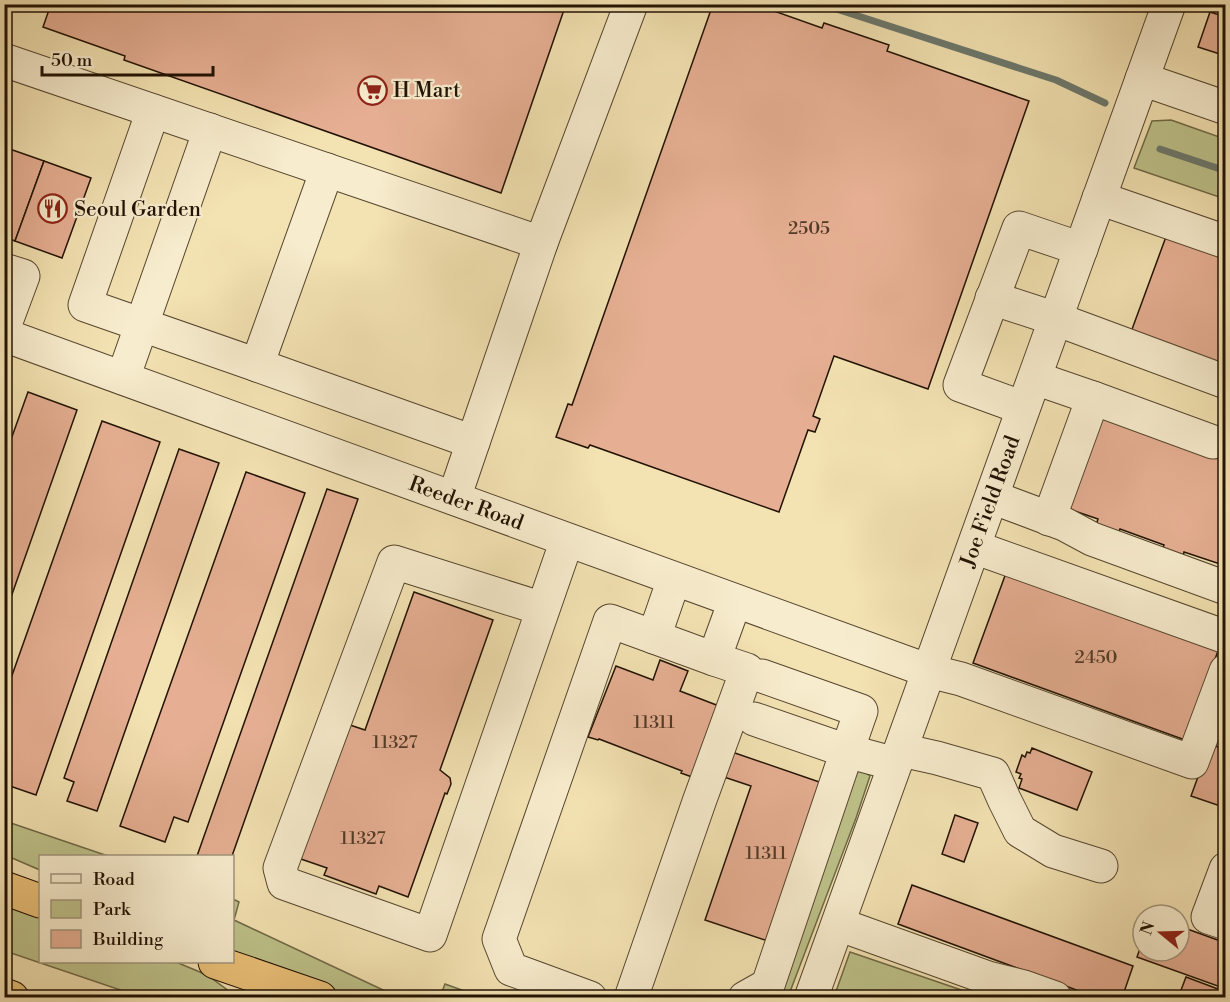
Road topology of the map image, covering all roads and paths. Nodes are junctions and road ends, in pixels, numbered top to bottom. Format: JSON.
{"nodes":[{"id":1,"x":630,"y":4,"type":"edge"},
{"id":2,"x":1169,"y":4,"type":"edge"},
{"id":3,"x":4,"y":60,"type":"edge"},
{"id":4,"x":1142,"y":79,"type":"junction"},
{"id":5,"x":1226,"y":108,"type":"edge"},
{"id":6,"x":153,"y":111,"type":"junction"},
{"id":7,"x":210,"y":130,"type":"junction"},
{"id":8,"x":327,"y":170,"type":"junction"},
{"id":9,"x":1099,"y":198,"type":"junction"},
{"id":10,"x":1226,"y":242,"type":"edge"},
{"id":11,"x":541,"y":243,"type":"junction"},
{"id":12,"x":1081,"y":249,"type":"junction"},
{"id":13,"x":4,"y":270,"type":"edge"},
{"id":14,"x":992,"y":298,"type":"junction"},
{"id":15,"x":1056,"y":319,"type":"junction"},
{"id":16,"x":142,"y":324,"type":"junction"},
{"id":17,"x":4,"y":327,"type":"edge"},
{"id":18,"x":4,"y":335,"type":"edge"},
{"id":19,"x":257,"y":364,"type":"junction"},
{"id":20,"x":123,"y":378,"type":"junction"},
{"id":21,"x":1035,"y":378,"type":"junction"},
{"id":22,"x":1226,"y":382,"type":"edge"},
{"id":23,"x":1093,"y":398,"type":"junction"},
{"id":24,"x":1023,"y":408,"type":"junction"},
{"id":25,"x":473,"y":442,"type":"junction"},
{"id":26,"x":1213,"y":442,"type":"dead end"},
{"id":27,"x":992,"y":497,"type":"junction"},
{"id":28,"x":454,"y":498,"type":"junction"},
{"id":29,"x":1049,"y":519,"type":"junction"},
{"id":30,"x":567,"y":540,"type":"junction"},
{"id":31,"x":974,"y":548,"type":"junction"},
{"id":32,"x":674,"y":579,"type":"junction"},
{"id":33,"x":1226,"y":588,"type":"edge"},
{"id":34,"x":735,"y":601,"type":"junction"},
{"id":35,"x":543,"y":609,"type":"junction"},
{"id":36,"x":654,"y":637,"type":"junction"},
{"id":37,"x":1226,"y":638,"type":"edge"},
{"id":38,"x":714,"y":659,"type":"junction"},
{"id":39,"x":929,"y":671,"type":"junction"},
{"id":40,"x":1226,"y":671,"type":"edge"},
{"id":41,"x":762,"y":676,"type":"dead end"},
{"id":42,"x":754,"y":719,"type":"dead end"},
{"id":43,"x":847,"y":751,"type":"junction"},
{"id":44,"x":898,"y":757,"type":"junction"},
{"id":45,"x":1101,"y":866,"type":"dead end"},
{"id":46,"x":1226,"y":869,"type":"edge"},
{"id":47,"x":4,"y":871,"type":"edge"},
{"id":48,"x":39,"y":884,"type":"edge"},
{"id":49,"x":4,"y":888,"type":"edge"},
{"id":50,"x":39,"y":901,"type":"edge"},
{"id":51,"x":1226,"y":923,"type":"edge"},
{"id":52,"x":838,"y":924,"type":"junction"},
{"id":53,"x":199,"y":963,"type":"edge"},
{"id":54,"x":218,"y":963,"type":"edge"},
{"id":55,"x":4,"y":995,"type":"edge"},
{"id":56,"x":12,"y":998,"type":"edge"},
{"id":57,"x":251,"y":998,"type":"edge"},
{"id":58,"x":320,"y":998,"type":"edge"},
{"id":59,"x":590,"y":998,"type":"edge"},
{"id":60,"x":631,"y":998,"type":"edge"},
{"id":61,"x":745,"y":998,"type":"edge"},
{"id":62,"x":811,"y":998,"type":"edge"},
{"id":63,"x":1056,"y":998,"type":"edge"}],
"edges":[{"from":1,"to":11,"type":"street"},
{"from":2,"to":4,"type":"street","name":"Joe Field Road"},
{"from":3,"to":6,"type":"street"},
{"from":4,"to":5,"type":"street"},
{"from":4,"to":9,"type":"street","name":"Joe Field Road"},
{"from":6,"to":7,"type":"street"},
{"from":6,"to":16,"type":"street"},
{"from":7,"to":8,"type":"street"},
{"from":7,"to":16,"type":"street"},
{"from":8,"to":11,"type":"street"},
{"from":8,"to":19,"type":"street"},
{"from":9,"to":10,"type":"street"},
{"from":9,"to":12,"type":"street","name":"Joe Field Road"},
{"from":11,"to":25,"type":"street"},
{"from":12,"to":14,"type":"street"},
{"from":12,"to":15,"type":"street","name":"Joe Field Road"},
{"from":13,"to":17,"type":"street"},
{"from":14,"to":15,"type":"street"},
{"from":14,"to":24,"type":"street"},
{"from":15,"to":21,"type":"street","name":"Joe Field Road"},
{"from":15,"to":22,"type":"street"},
{"from":16,"to":19,"type":"street"},
{"from":16,"to":20,"type":"street"},
{"from":18,"to":20,"type":"street","name":"Reeder Road"},
{"from":19,"to":25,"type":"street"},
{"from":20,"to":28,"type":"street","name":"Reeder Road"},
{"from":21,"to":23,"type":"street"},
{"from":21,"to":24,"type":"street","name":"Joe Field Road"},
{"from":23,"to":26,"type":"street"},
{"from":23,"to":29,"type":"street"},
{"from":24,"to":27,"type":"street","name":"Joe Field Road"},
{"from":25,"to":28,"type":"street"},
{"from":27,"to":29,"type":"street"},
{"from":27,"to":31,"type":"street","name":"Joe Field Road"},
{"from":28,"to":30,"type":"street","name":"Reeder Road"},
{"from":29,"to":33,"type":"street"},
{"from":30,"to":32,"type":"street","name":"Reeder Road"},
{"from":30,"to":35,"type":"street"},
{"from":31,"to":37,"type":"street"},
{"from":31,"to":39,"type":"street","name":"Joe Field Road"},
{"from":32,"to":34,"type":"street","name":"Reeder Road"},
{"from":32,"to":36,"type":"street"},
{"from":34,"to":38,"type":"street"},
{"from":34,"to":39,"type":"street","name":"Reeder Road"},
{"from":35,"to":35,"type":"street"},
{"from":36,"to":38,"type":"street"},
{"from":36,"to":59,"type":"street"},
{"from":38,"to":60,"type":"street"},
{"from":39,"to":40,"type":"street","name":"Reeder Road"},
{"from":39,"to":44,"type":"street","name":"Joe Field Road"},
{"from":41,"to":43,"type":"street"},
{"from":42,"to":43,"type":"street"},
{"from":43,"to":44,"type":"street"},
{"from":43,"to":61,"type":"street"},
{"from":44,"to":45,"type":"street"},
{"from":44,"to":52,"type":"street","name":"Joe Field Road"},
{"from":46,"to":51,"type":"street"},
{"from":47,"to":48,"type":"highway"},
{"from":49,"to":50,"type":"highway"},
{"from":52,"to":62,"type":"street","name":"Joe Field Road"},
{"from":52,"to":63,"type":"street"},
{"from":53,"to":57,"type":"highway"},
{"from":54,"to":58,"type":"highway"},
{"from":55,"to":56,"type":"highway"}]}
